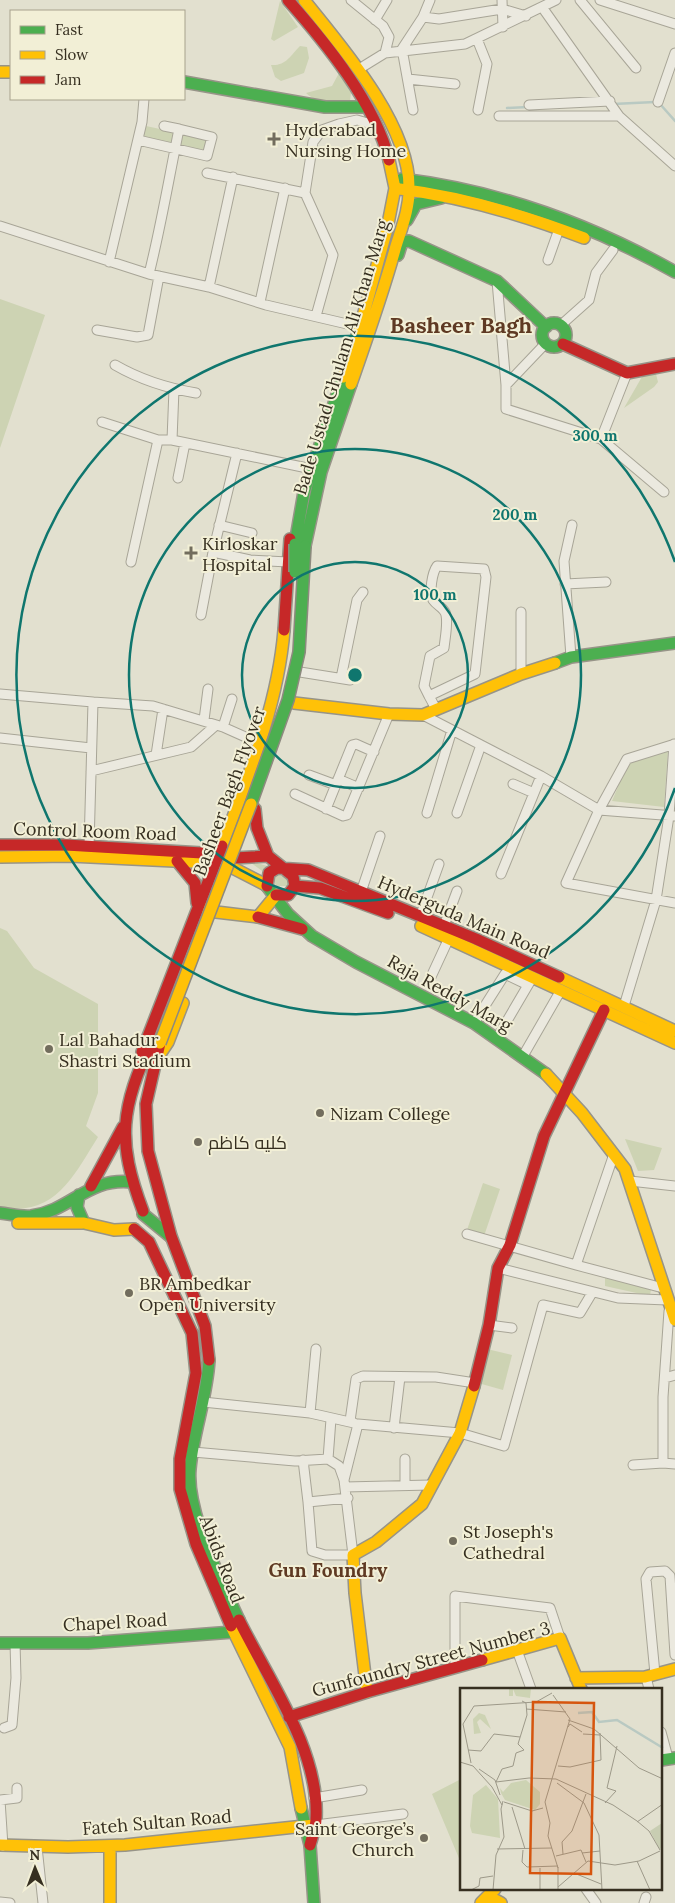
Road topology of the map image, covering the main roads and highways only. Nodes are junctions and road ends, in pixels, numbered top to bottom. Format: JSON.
{"nodes":[{"id":1,"x":288,"y":0,"type":"edge"},
{"id":2,"x":304,"y":0,"type":"edge"},
{"id":3,"x":185,"y":82,"type":"edge"},
{"id":4,"x":366,"y":106,"type":"junction"},
{"id":5,"x":405,"y":161,"type":"junction"},
{"id":6,"x":394,"y":183,"type":"junction"},
{"id":7,"x":435,"y":183,"type":"junction"},
{"id":8,"x":410,"y":185,"type":"junction"},
{"id":9,"x":446,"y":196,"type":"junction"},
{"id":10,"x":399,"y":234,"type":"junction"},
{"id":11,"x":391,"y":265,"type":"junction"},
{"id":12,"x":675,"y":272,"type":"edge"},
{"id":13,"x":675,"y":281,"type":"edge"},
{"id":14,"x":546,"y":327,"type":"junction"},
{"id":15,"x":563,"y":344,"type":"junction"},
{"id":16,"x":675,"y":364,"type":"edge"},
{"id":17,"x":304,"y":517,"type":"junction"},
{"id":18,"x":675,"y":643,"type":"edge"},
{"id":19,"x":294,"y":703,"type":"junction"},
{"id":20,"x":255,"y":809,"type":"junction"},
{"id":21,"x":0,"y":845,"type":"edge"},
{"id":22,"x":268,"y":856,"type":"junction"},
{"id":23,"x":0,"y":858,"type":"edge"},
{"id":24,"x":217,"y":858,"type":"junction"},
{"id":25,"x":177,"y":861,"type":"junction"},
{"id":26,"x":233,"y":863,"type":"junction"},
{"id":27,"x":284,"y":868,"type":"junction"},
{"id":28,"x":267,"y":886,"type":"junction"},
{"id":29,"x":295,"y":886,"type":"junction"},
{"id":30,"x":276,"y":895,"type":"junction"},
{"id":31,"x":198,"y":905,"type":"junction"},
{"id":32,"x":216,"y":912,"type":"junction"},
{"id":33,"x":258,"y":917,"type":"junction"},
{"id":34,"x":302,"y":929,"type":"junction"},
{"id":35,"x":604,"y":1010,"type":"junction"},
{"id":36,"x":671,"y":1027,"type":"edge"},
{"id":37,"x":156,"y":1041,"type":"junction"},
{"id":38,"x":675,"y":1043,"type":"edge"},
{"id":39,"x":140,"y":1064,"type":"junction"},
{"id":40,"x":154,"y":1064,"type":"junction"},
{"id":41,"x":564,"y":1095,"type":"junction"},
{"id":42,"x":123,"y":1127,"type":"junction"},
{"id":43,"x":132,"y":1182,"type":"junction"},
{"id":44,"x":91,"y":1186,"type":"junction"},
{"id":45,"x":158,"y":1191,"type":"junction"},
{"id":46,"x":79,"y":1195,"type":"junction"},
{"id":47,"x":0,"y":1213,"type":"edge"},
{"id":48,"x":142,"y":1213,"type":"junction"},
{"id":49,"x":0,"y":1220,"type":"edge"},
{"id":50,"x":84,"y":1223,"type":"junction"},
{"id":51,"x":134,"y":1229,"type":"junction"},
{"id":52,"x":171,"y":1236,"type":"junction"},
{"id":53,"x":670,"y":1305,"type":"edge"},
{"id":54,"x":675,"y":1320,"type":"edge"},
{"id":55,"x":238,"y":1630,"type":"junction"},
{"id":56,"x":0,"y":1643,"type":"edge"},
{"id":57,"x":675,"y":1669,"type":"edge"},
{"id":58,"x":576,"y":1678,"type":"junction"},
{"id":59,"x":581,"y":1688,"type":"edge"},
{"id":60,"x":367,"y":1692,"type":"junction"},
{"id":61,"x":289,"y":1717,"type":"junction"},
{"id":62,"x":316,"y":1825,"type":"junction"},
{"id":63,"x":304,"y":1826,"type":"junction"},
{"id":64,"x":310,"y":1845,"type":"junction"},
{"id":65,"x":2,"y":1846,"type":"edge"},
{"id":66,"x":110,"y":1846,"type":"junction"},
{"id":67,"x":488,"y":1896,"type":"edge"},
{"id":68,"x":110,"y":1903,"type":"edge"},
{"id":69,"x":314,"y":1903,"type":"edge"},
{"id":70,"x":501,"y":1903,"type":"edge"}],
"edges":[{"from":1,"to":4,"type":"main road","name":"Bade Ustad Ghulam Ali Khan Marg"},
{"from":2,"to":5,"type":"main road","name":"Bade Ustad Ghulam Ali Khan Marg"},
{"from":3,"to":4,"type":"main road"},
{"from":4,"to":6,"type":"main road","name":"Bade Ustad Ghulam Ali Khan Marg"},
{"from":5,"to":7,"type":"main road"},
{"from":5,"to":8,"type":"main road","name":"Bade Ustad Ghulam Ali Khan Marg"},
{"from":6,"to":8,"type":"main road"},
{"from":6,"to":17,"type":"main road","name":"Bade Ustad Ghulam Ali Khan Marg"},
{"from":7,"to":8,"type":"main road"},
{"from":7,"to":12,"type":"main road"},
{"from":8,"to":9,"type":"main road"},
{"from":8,"to":10,"type":"main road","name":"Bade Ustad Ghulam Ali Khan Marg"},
{"from":9,"to":10,"type":"main road"},
{"from":9,"to":13,"type":"main road"},
{"from":10,"to":11,"type":"main road","name":"Bade Ustad Ghulam Ali Khan Marg"},
{"from":11,"to":14,"type":"main road"},
{"from":11,"to":17,"type":"main road","name":"Bade Ustad Ghulam Ali Khan Marg"},
{"from":14,"to":15,"type":"main road"},
{"from":14,"to":15,"type":"main road"},
{"from":15,"to":16,"type":"main road"},
{"from":17,"to":19,"type":"main road"},
{"from":17,"to":24,"type":"main road"},
{"from":17,"to":37,"type":"main road","name":"Basheer Bagh Flyover","bridge":true},
{"from":18,"to":19,"type":"main road"},
{"from":19,"to":20,"type":"main road"},
{"from":20,"to":22,"type":"main road"},
{"from":20,"to":26,"type":"main road"},
{"from":21,"to":24,"type":"main road","name":"Control Room Road"},
{"from":22,"to":26,"type":"main road"},
{"from":22,"to":27,"type":"main road"},
{"from":23,"to":25,"type":"main road","name":"Control Room Road"},
{"from":24,"to":25,"type":"main road","name":"Control Room Road"},
{"from":24,"to":26,"type":"main road"},
{"from":24,"to":31,"type":"main road"},
{"from":25,"to":31,"type":"main road"},
{"from":26,"to":28,"type":"main road","name":"Raja Reddy Marg"},
{"from":26,"to":32,"type":"main road"},
{"from":27,"to":28,"type":"main road"},
{"from":27,"to":29,"type":"main road"},
{"from":27,"to":36,"type":"main road","name":"Hyderguda Main Road"},
{"from":28,"to":30,"type":"main road","name":"Raja Reddy Marg"},
{"from":29,"to":30,"type":"main road"},
{"from":29,"to":35,"type":"main road","name":"Hyderguda Main Road"},
{"from":30,"to":33,"type":"main road"},
{"from":30,"to":34,"type":"main road","name":"Raja Reddy Marg"},
{"from":31,"to":32,"type":"main road"},
{"from":31,"to":39,"type":"main road"},
{"from":32,"to":33,"type":"main road"},
{"from":32,"to":40,"type":"main road"},
{"from":33,"to":34,"type":"main road"},
{"from":34,"to":41,"type":"main road","name":"Raja Reddy Marg"},
{"from":35,"to":38,"type":"main road","name":"Hyderguda Main Road"},
{"from":35,"to":41,"type":"main road"},
{"from":37,"to":39,"type":"main road","name":"Basheer Bagh Flyover"},
{"from":37,"to":40,"type":"main road","name":"Basheer Bagh Flyover"},
{"from":39,"to":42,"type":"main road"},
{"from":40,"to":45,"type":"main road","name":"Basheer Bagh Flyover"},
{"from":41,"to":53,"type":"main road","name":"Raja Reddy Marg"},
{"from":41,"to":60,"type":"main road"},
{"from":42,"to":43,"type":"main road"},
{"from":42,"to":44,"type":"main road"},
{"from":43,"to":44,"type":"main road"},
{"from":43,"to":48,"type":"main road"},
{"from":44,"to":46,"type":"main road"},
{"from":45,"to":48,"type":"main road"},
{"from":45,"to":52,"type":"main road","name":"Basheer Bagh Flyover"},
{"from":46,"to":47,"type":"main road"},
{"from":46,"to":50,"type":"main road"},
{"from":48,"to":51,"type":"main road"},
{"from":48,"to":52,"type":"main road"},
{"from":49,"to":50,"type":"main road"},
{"from":50,"to":51,"type":"main road"},
{"from":51,"to":55,"type":"main road","name":"Abids Road"},
{"from":52,"to":55,"type":"main road","name":"Basheer Bagh Flyover"},
{"from":53,"to":54,"type":"main road","name":"Raja Reddy Marg"},
{"from":55,"to":56,"type":"main road","name":"Chapel Road"},
{"from":55,"to":61,"type":"main road"},
{"from":55,"to":63,"type":"main road","name":"Abids Road"},
{"from":57,"to":58,"type":"main road"},
{"from":58,"to":59,"type":"main road","name":"Gunfoundry Street Number 3"},
{"from":58,"to":60,"type":"main road","name":"Gunfoundry Street Number 3"},
{"from":60,"to":61,"type":"main road","name":"Gunfoundry Street Number 3"},
{"from":61,"to":62,"type":"main road"},
{"from":62,"to":63,"type":"main road","name":"Fateh Sultan Road"},
{"from":62,"to":64,"type":"main road"},
{"from":63,"to":64,"type":"main road","name":"Abids Road"},
{"from":63,"to":66,"type":"main road","name":"Fateh Sultan Road"},
{"from":64,"to":69,"type":"main road","name":"Abids Road"},
{"from":65,"to":66,"type":"main road","name":"Fateh Sultan Road"},
{"from":66,"to":68,"type":"main road"},
{"from":67,"to":70,"type":"main road"}]}
